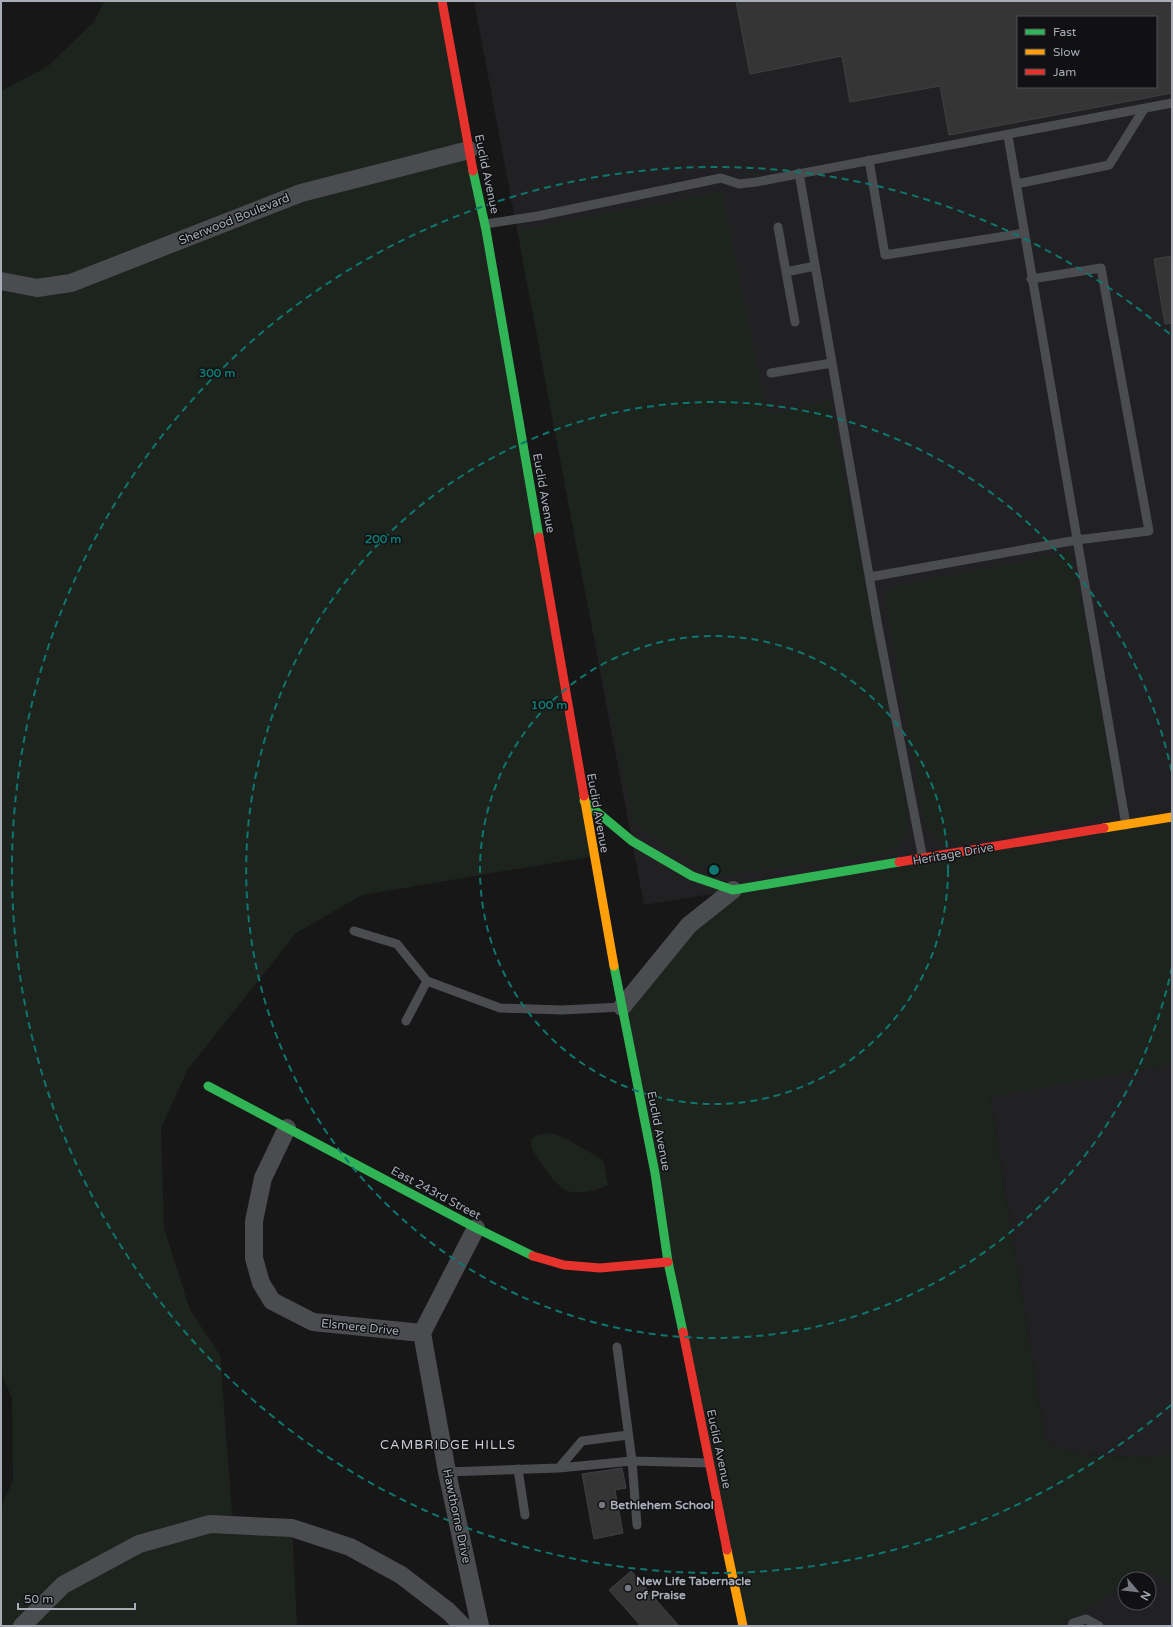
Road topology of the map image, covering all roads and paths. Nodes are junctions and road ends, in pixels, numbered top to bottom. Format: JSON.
{"nodes":[{"id":1,"x":442,"y":1,"type":"edge"},
{"id":2,"x":1172,"y":104,"type":"edge"},
{"id":3,"x":1144,"y":109,"type":"junction"},
{"id":4,"x":1008,"y":136,"type":"junction"},
{"id":5,"x":469,"y":150,"type":"junction"},
{"id":6,"x":869,"y":160,"type":"junction"},
{"id":7,"x":799,"y":173,"type":"junction"},
{"id":8,"x":1016,"y":184,"type":"junction"},
{"id":9,"x":485,"y":224,"type":"junction"},
{"id":10,"x":778,"y":227,"type":"dead end"},
{"id":11,"x":1024,"y":233,"type":"junction"},
{"id":12,"x":815,"y":266,"type":"junction"},
{"id":13,"x":786,"y":272,"type":"junction"},
{"id":14,"x":1031,"y":279,"type":"junction"},
{"id":15,"x":1,"y":281,"type":"edge"},
{"id":16,"x":794,"y":322,"type":"dead end"},
{"id":17,"x":832,"y":363,"type":"junction"},
{"id":18,"x":771,"y":373,"type":"dead end"},
{"id":19,"x":1077,"y":540,"type":"junction"},
{"id":20,"x":870,"y":577,"type":"junction"},
{"id":21,"x":584,"y":801,"type":"junction"},
{"id":22,"x":1172,"y":817,"type":"edge"},
{"id":23,"x":1126,"y":825,"type":"junction"},
{"id":24,"x":923,"y":859,"type":"junction"},
{"id":25,"x":733,"y":890,"type":"junction"},
{"id":26,"x":354,"y":931,"type":"dead end"},
{"id":27,"x":427,"y":981,"type":"junction"},
{"id":28,"x":622,"y":1007,"type":"junction"},
{"id":29,"x":406,"y":1021,"type":"dead end"},
{"id":30,"x":208,"y":1086,"type":"dead end"},
{"id":31,"x":287,"y":1128,"type":"junction"},
{"id":32,"x":476,"y":1228,"type":"junction"},
{"id":33,"x":668,"y":1262,"type":"junction"},
{"id":34,"x":422,"y":1333,"type":"junction"},
{"id":35,"x":617,"y":1347,"type":"dead end"},
{"id":36,"x":628,"y":1434,"type":"junction"},
{"id":37,"x":632,"y":1461,"type":"junction"},
{"id":38,"x":709,"y":1462,"type":"junction"},
{"id":39,"x":559,"y":1468,"type":"junction"},
{"id":40,"x":518,"y":1469,"type":"junction"},
{"id":41,"x":447,"y":1472,"type":"junction"},
{"id":42,"x":525,"y":1515,"type":"dead end"},
{"id":43,"x":637,"y":1525,"type":"dead end"},
{"id":44,"x":22,"y":1626,"type":"edge"},
{"id":45,"x":463,"y":1626,"type":"edge"},
{"id":46,"x":480,"y":1626,"type":"edge"},
{"id":47,"x":742,"y":1626,"type":"edge"},
{"id":48,"x":1072,"y":1626,"type":"edge"},
{"id":49,"x":1099,"y":1626,"type":"edge"}],
"edges":[{"from":1,"to":5,"type":"main road","name":"Euclid Avenue"},
{"from":2,"to":3,"type":"lane"},
{"from":3,"to":4,"type":"lane"},
{"from":3,"to":8,"type":"lane"},
{"from":4,"to":6,"type":"lane"},
{"from":4,"to":8,"type":"lane"},
{"from":5,"to":9,"type":"main road","name":"Euclid Avenue"},
{"from":5,"to":15,"type":"street","name":"Sherwood Boulevard"},
{"from":6,"to":7,"type":"lane"},
{"from":6,"to":11,"type":"lane"},
{"from":7,"to":9,"type":"lane"},
{"from":7,"to":12,"type":"lane"},
{"from":8,"to":11,"type":"lane"},
{"from":9,"to":21,"type":"main road","name":"Euclid Avenue"},
{"from":10,"to":13,"type":"lane"},
{"from":11,"to":14,"type":"lane"},
{"from":12,"to":13,"type":"lane"},
{"from":12,"to":17,"type":"lane"},
{"from":13,"to":16,"type":"lane"},
{"from":14,"to":19,"type":"lane"},
{"from":14,"to":19,"type":"lane"},
{"from":17,"to":18,"type":"lane"},
{"from":17,"to":20,"type":"lane"},
{"from":19,"to":20,"type":"lane"},
{"from":19,"to":23,"type":"lane"},
{"from":20,"to":24,"type":"lane"},
{"from":21,"to":25,"type":"main road","name":"Heritage Drive"},
{"from":21,"to":28,"type":"main road","name":"Euclid Avenue"},
{"from":22,"to":23,"type":"main road","name":"Heritage Drive"},
{"from":23,"to":24,"type":"main road","name":"Heritage Drive"},
{"from":24,"to":25,"type":"main road","name":"Heritage Drive"},
{"from":25,"to":28,"type":"street","name":"Heritage Drive"},
{"from":26,"to":27,"type":"lane"},
{"from":27,"to":28,"type":"lane"},
{"from":27,"to":29,"type":"lane"},
{"from":28,"to":33,"type":"main road","name":"Euclid Avenue"},
{"from":30,"to":31,"type":"main road","name":"East 243rd Street"},
{"from":31,"to":32,"type":"main road","name":"East 243rd Street"},
{"from":31,"to":34,"type":"street","name":"Elsmere Drive"},
{"from":32,"to":33,"type":"main road","name":"East 243rd Street"},
{"from":32,"to":34,"type":"street"},
{"from":33,"to":38,"type":"main road","name":"Euclid Avenue"},
{"from":34,"to":41,"type":"street","name":"Hawthorne Drive"},
{"from":35,"to":36,"type":"lane"},
{"from":36,"to":37,"type":"lane"},
{"from":36,"to":39,"type":"lane"},
{"from":37,"to":38,"type":"lane"},
{"from":37,"to":39,"type":"lane"},
{"from":37,"to":43,"type":"lane"},
{"from":38,"to":47,"type":"main road","name":"Euclid Avenue"},
{"from":39,"to":40,"type":"lane"},
{"from":40,"to":41,"type":"lane"},
{"from":40,"to":42,"type":"lane"},
{"from":41,"to":46,"type":"street","name":"Hawthorne Drive"},
{"from":44,"to":45,"type":"street"},
{"from":48,"to":49,"type":"lane"}]}
